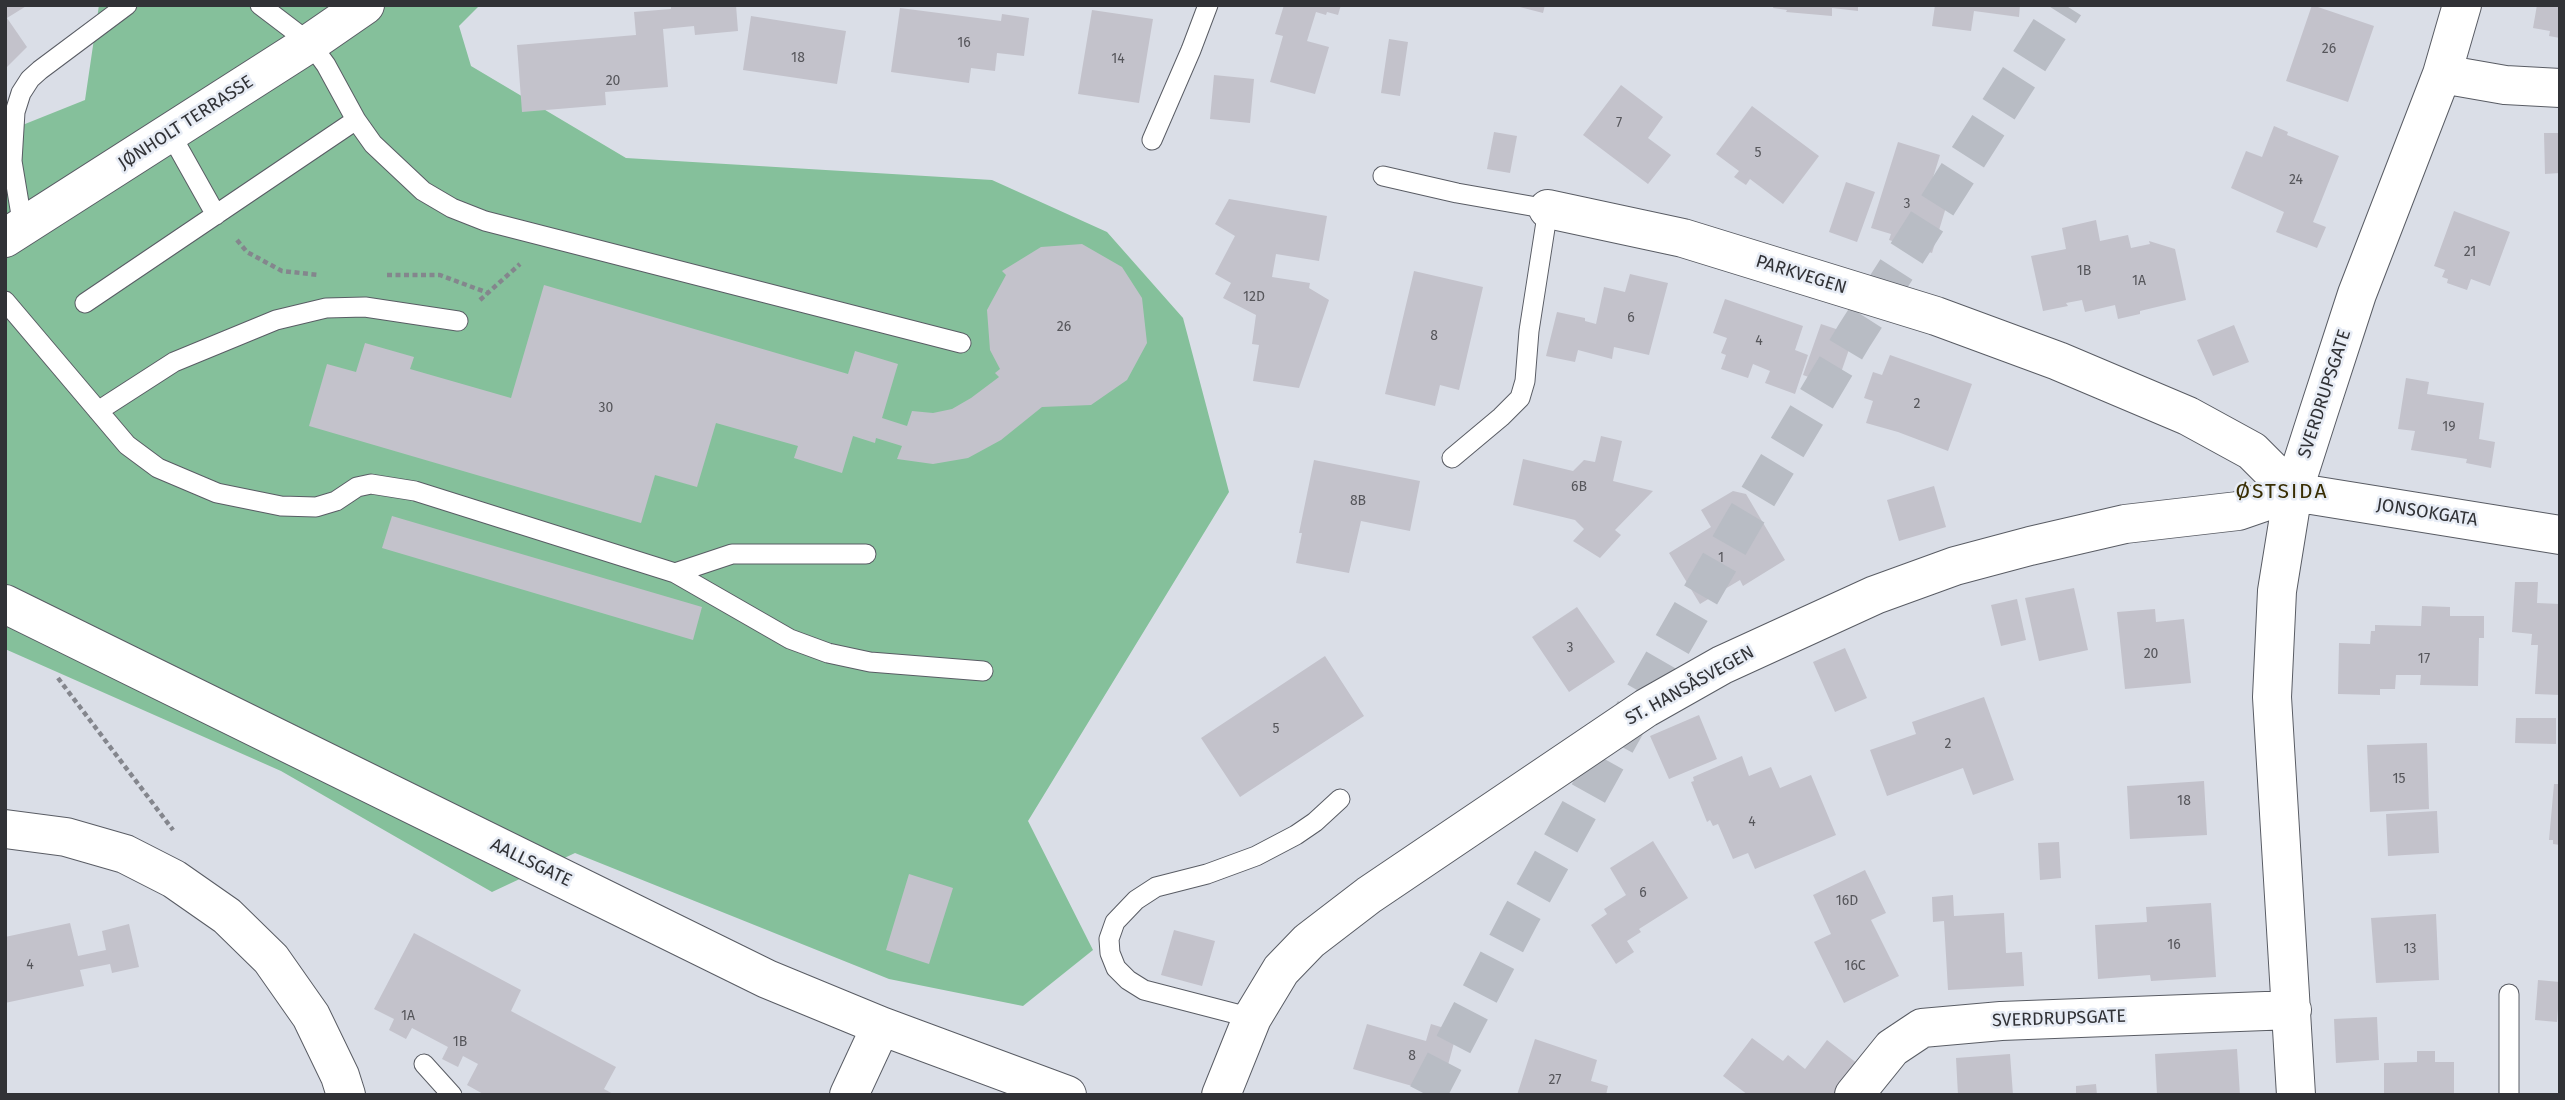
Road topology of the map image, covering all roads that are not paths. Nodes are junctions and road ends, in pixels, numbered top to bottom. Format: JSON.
{"nodes":[{"id":1,"x":127,"y":5,"type":"edge"},
{"id":2,"x":260,"y":5,"type":"edge"},
{"id":3,"x":366,"y":5,"type":"edge"},
{"id":4,"x":1208,"y":5,"type":"edge"},
{"id":5,"x":2462,"y":5,"type":"edge"},
{"id":6,"x":310,"y":43,"type":"junction"},
{"id":7,"x":2442,"y":74,"type":"junction"},
{"id":8,"x":2560,"y":88,"type":"edge"},
{"id":9,"x":356,"y":120,"type":"junction"},
{"id":10,"x":170,"y":133,"type":"junction"},
{"id":11,"x":1152,"y":140,"type":"dead end"},
{"id":12,"x":1383,"y":176,"type":"dead end"},
{"id":13,"x":1548,"y":209,"type":"junction"},
{"id":14,"x":216,"y":215,"type":"junction"},
{"id":15,"x":14,"y":232,"type":"edge"},
{"id":16,"x":5,"y":301,"type":"edge"},
{"id":17,"x":85,"y":303,"type":"dead end"},
{"id":18,"x":458,"y":321,"type":"road end"},
{"id":19,"x":961,"y":343,"type":"dead end"},
{"id":20,"x":98,"y":411,"type":"junction"},
{"id":21,"x":1452,"y":458,"type":"dead end"},
{"id":22,"x":2293,"y":492,"type":"junction"},
{"id":23,"x":2560,"y":535,"type":"edge"},
{"id":24,"x":866,"y":554,"type":"dead end"},
{"id":25,"x":675,"y":573,"type":"junction"},
{"id":26,"x":5,"y":604,"type":"edge"},
{"id":27,"x":983,"y":671,"type":"dead end"},
{"id":28,"x":1340,"y":799,"type":"dead end"},
{"id":29,"x":5,"y":828,"type":"edge"},
{"id":30,"x":2509,"y":994,"type":"dead end"},
{"id":31,"x":2292,"y":1010,"type":"junction"},
{"id":32,"x":1252,"y":1018,"type":"junction"},
{"id":33,"x":881,"y":1027,"type":"junction"},
{"id":34,"x":425,"y":1064,"type":"dead end"},
{"id":35,"x":346,"y":1095,"type":"edge"},
{"id":36,"x":453,"y":1095,"type":"edge"},
{"id":37,"x":849,"y":1095,"type":"edge"},
{"id":38,"x":1067,"y":1095,"type":"edge"},
{"id":39,"x":1221,"y":1095,"type":"edge"},
{"id":40,"x":1854,"y":1095,"type":"edge"},
{"id":41,"x":2296,"y":1095,"type":"edge"},
{"id":42,"x":2509,"y":1095,"type":"edge"}],
"edges":[{"from":1,"to":15,"type":"lane"},
{"from":2,"to":6,"type":"lane"},
{"from":3,"to":6,"type":"street","name":"JØNHOLT TERRASSE"},
{"from":4,"to":11,"type":"lane"},
{"from":5,"to":7,"type":"street","name":"SVERDRUPSGATE"},
{"from":6,"to":9,"type":"lane"},
{"from":6,"to":10,"type":"street","name":"JØNHOLT TERRASSE"},
{"from":7,"to":8,"type":"street"},
{"from":7,"to":22,"type":"street","name":"SVERDRUPSGATE"},
{"from":9,"to":14,"type":"lane"},
{"from":9,"to":19,"type":"lane"},
{"from":10,"to":14,"type":"lane"},
{"from":10,"to":15,"type":"street","name":"JØNHOLT TERRASSE"},
{"from":12,"to":13,"type":"lane"},
{"from":13,"to":21,"type":"lane"},
{"from":13,"to":22,"type":"street","name":"PARKVEGEN"},
{"from":14,"to":17,"type":"lane"},
{"from":16,"to":20,"type":"lane"},
{"from":18,"to":20,"type":"lane"},
{"from":20,"to":25,"type":"lane"},
{"from":22,"to":23,"type":"street","name":"JONSOKGATA"},
{"from":22,"to":31,"type":"street","name":"SVERDRUPSGATE"},
{"from":22,"to":32,"type":"street","name":"ST. HANSÅSVEGEN"},
{"from":24,"to":25,"type":"lane"},
{"from":25,"to":27,"type":"lane"},
{"from":26,"to":33,"type":"street","name":"AALLSGATE"},
{"from":28,"to":32,"type":"lane"},
{"from":29,"to":35,"type":"street"},
{"from":30,"to":42,"type":"lane"},
{"from":31,"to":40,"type":"street","name":"SVERDRUPSGATE"},
{"from":31,"to":41,"type":"street","name":"SVERDRUPSGATE"},
{"from":32,"to":39,"type":"street","name":"ST. HANSÅSVEGEN"},
{"from":33,"to":37,"type":"street"},
{"from":33,"to":38,"type":"street","name":"AALLSGATE"},
{"from":34,"to":36,"type":"lane"}]}
